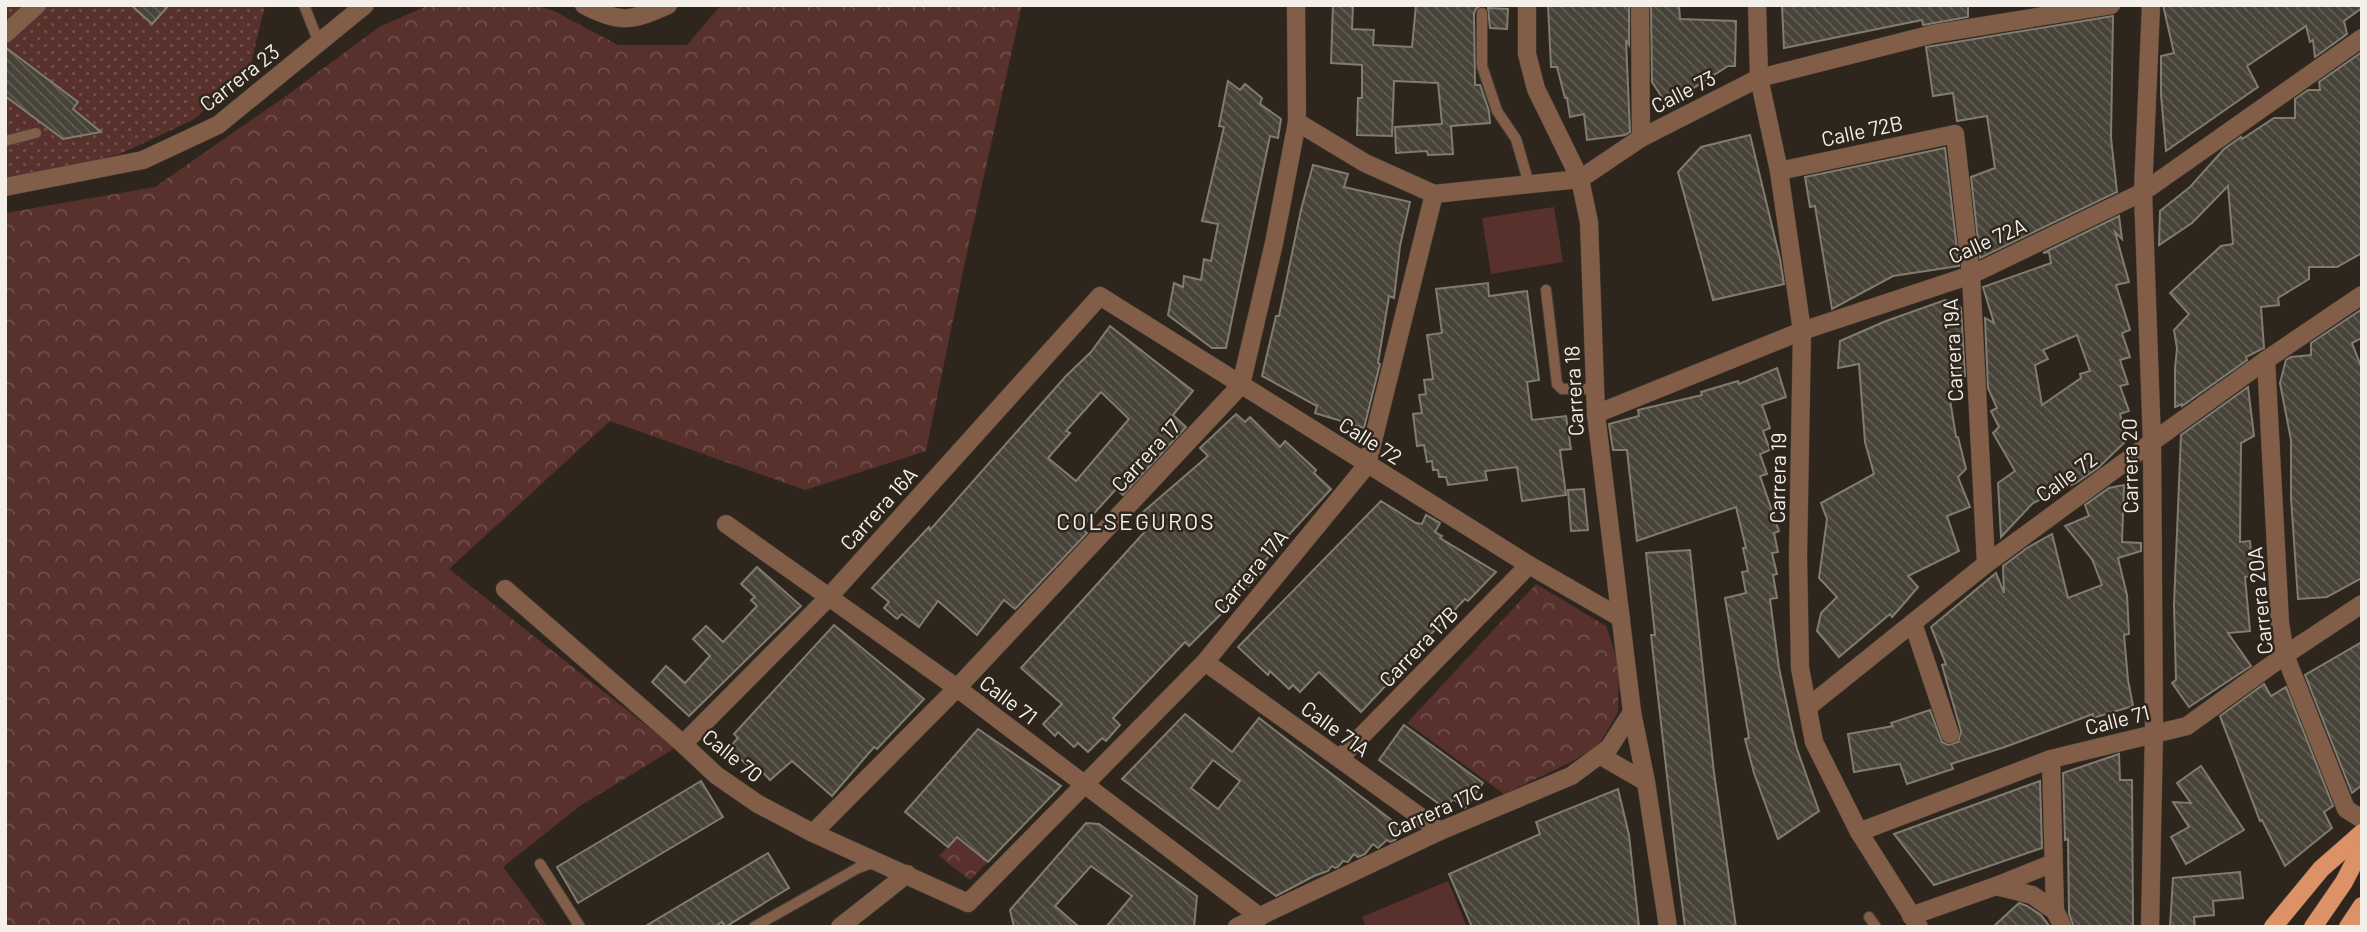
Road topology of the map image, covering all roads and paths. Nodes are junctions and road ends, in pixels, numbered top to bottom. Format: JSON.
{"nodes":[{"id":1,"x":37,"y":5,"type":"edge"},
{"id":2,"x":303,"y":5,"type":"edge"},
{"id":3,"x":365,"y":5,"type":"edge"},
{"id":4,"x":584,"y":5,"type":"edge"},
{"id":5,"x":668,"y":5,"type":"edge"},
{"id":6,"x":1296,"y":5,"type":"edge"},
{"id":7,"x":1527,"y":5,"type":"edge"},
{"id":8,"x":1640,"y":5,"type":"edge"},
{"id":9,"x":1757,"y":5,"type":"edge"},
{"id":10,"x":2111,"y":5,"type":"edge"},
{"id":11,"x":2151,"y":5,"type":"edge"},
{"id":12,"x":1482,"y":13,"type":"dead end"},
{"id":13,"x":5,"y":34,"type":"edge"},
{"id":14,"x":2362,"y":38,"type":"edge"},
{"id":15,"x":319,"y":43,"type":"junction"},
{"id":16,"x":1759,"y":78,"type":"junction"},
{"id":17,"x":1297,"y":122,"type":"junction"},
{"id":18,"x":36,"y":133,"type":"dead end"},
{"id":19,"x":1955,"y":134,"type":"joint"},
{"id":20,"x":1641,"y":138,"type":"junction"},
{"id":21,"x":5,"y":141,"type":"edge"},
{"id":22,"x":1779,"y":171,"type":"junction"},
{"id":23,"x":1580,"y":179,"type":"junction"},
{"id":24,"x":1529,"y":184,"type":"junction"},
{"id":25,"x":5,"y":187,"type":"edge"},
{"id":26,"x":2143,"y":192,"type":"junction"},
{"id":27,"x":1434,"y":194,"type":"junction"},
{"id":28,"x":1971,"y":275,"type":"junction"},
{"id":29,"x":1546,"y":290,"type":"dead end"},
{"id":30,"x":2362,"y":295,"type":"edge"},
{"id":31,"x":1100,"y":296,"type":"joint"},
{"id":32,"x":1802,"y":331,"type":"junction"},
{"id":33,"x":2266,"y":360,"type":"junction"},
{"id":34,"x":1241,"y":385,"type":"junction"},
{"id":35,"x":1594,"y":389,"type":"junction"},
{"id":36,"x":1596,"y":414,"type":"junction"},
{"id":37,"x":2152,"y":442,"type":"junction"},
{"id":38,"x":1367,"y":465,"type":"junction"},
{"id":39,"x":726,"y":524,"type":"dead end"},
{"id":40,"x":1986,"y":564,"type":"junction"},
{"id":41,"x":1529,"y":565,"type":"junction"},
{"id":42,"x":505,"y":589,"type":"dead end"},
{"id":43,"x":828,"y":598,"type":"junction"},
{"id":44,"x":2362,"y":604,"type":"edge"},
{"id":45,"x":1621,"y":618,"type":"junction"},
{"id":46,"x":1913,"y":623,"type":"junction"},
{"id":47,"x":2284,"y":654,"type":"junction"},
{"id":48,"x":1205,"y":662,"type":"junction"},
{"id":49,"x":957,"y":688,"type":"junction"},
{"id":50,"x":1808,"y":707,"type":"junction"},
{"id":51,"x":1632,"y":712,"type":"junction"},
{"id":52,"x":2154,"y":733,"type":"junction"},
{"id":53,"x":1950,"y":734,"type":"dead end"},
{"id":54,"x":683,"y":744,"type":"junction"},
{"id":55,"x":1601,"y":756,"type":"junction"},
{"id":56,"x":1340,"y":758,"type":"junction"},
{"id":57,"x":2051,"y":759,"type":"junction"},
{"id":58,"x":1646,"y":782,"type":"junction"},
{"id":59,"x":1085,"y":785,"type":"junction"},
{"id":60,"x":2362,"y":819,"type":"edge"},
{"id":61,"x":1440,"y":831,"type":"junction"},
{"id":62,"x":1859,"y":832,"type":"junction"},
{"id":63,"x":814,"y":833,"type":"junction"},
{"id":64,"x":2362,"y":833,"type":"edge"},
{"id":65,"x":2362,"y":847,"type":"edge"},
{"id":66,"x":877,"y":861,"type":"junction"},
{"id":67,"x":2053,"y":863,"type":"junction"},
{"id":68,"x":540,"y":864,"type":"dead end"},
{"id":69,"x":907,"y":874,"type":"junction"},
{"id":70,"x":1996,"y":886,"type":"junction"},
{"id":71,"x":968,"y":903,"type":"joint"},
{"id":72,"x":2362,"y":906,"type":"edge"},
{"id":73,"x":2054,"y":911,"type":"junction"},
{"id":74,"x":1260,"y":917,"type":"junction"},
{"id":75,"x":1915,"y":921,"type":"edge"},
{"id":76,"x":580,"y":927,"type":"edge"},
{"id":77,"x":754,"y":927,"type":"edge"},
{"id":78,"x":840,"y":927,"type":"edge"},
{"id":79,"x":1237,"y":927,"type":"edge"},
{"id":80,"x":1668,"y":927,"type":"edge"},
{"id":81,"x":2063,"y":927,"type":"edge"},
{"id":82,"x":2150,"y":927,"type":"edge"},
{"id":83,"x":2273,"y":927,"type":"edge"},
{"id":84,"x":2313,"y":927,"type":"edge"},
{"id":85,"x":2348,"y":927,"type":"edge"}],
"edges":[{"from":1,"to":13,"type":"street"},
{"from":2,"to":15,"type":"lane"},
{"from":3,"to":15,"type":"street","name":"Carrera 23"},
{"from":4,"to":5,"type":"street"},
{"from":6,"to":17,"type":"street"},
{"from":7,"to":23,"type":"street","name":"Carrera 18"},
{"from":8,"to":20,"type":"street"},
{"from":9,"to":16,"type":"street","name":"Carrera 19"},
{"from":10,"to":16,"type":"street","name":"Calle 73"},
{"from":11,"to":26,"type":"street","name":"Carrera 20"},
{"from":12,"to":24,"type":"lane"},
{"from":14,"to":26,"type":"street","name":"Calle 72A"},
{"from":15,"to":25,"type":"street","name":"Carrera 23"},
{"from":16,"to":20,"type":"street","name":"Calle 73"},
{"from":16,"to":22,"type":"street","name":"Carrera 19"},
{"from":17,"to":27,"type":"street"},
{"from":17,"to":34,"type":"street"},
{"from":18,"to":21,"type":"lane"},
{"from":19,"to":22,"type":"street","name":"Calle 72B"},
{"from":19,"to":28,"type":"street","name":"Carrera 19A"},
{"from":20,"to":23,"type":"street","name":"Calle 73"},
{"from":22,"to":32,"type":"street","name":"Carrera 19"},
{"from":23,"to":24,"type":"street","name":"Calle 73"},
{"from":23,"to":35,"type":"street","name":"Carrera 18"},
{"from":24,"to":27,"type":"street","name":"Calle 73"},
{"from":26,"to":28,"type":"street","name":"Calle 72A"},
{"from":26,"to":37,"type":"street","name":"Carrera 20"},
{"from":27,"to":38,"type":"street","name":"Carrera 17A"},
{"from":28,"to":32,"type":"street","name":"Calle 72A"},
{"from":28,"to":40,"type":"street","name":"Carrera 19A"},
{"from":29,"to":35,"type":"lane"},
{"from":30,"to":33,"type":"street","name":"Calle 72"},
{"from":31,"to":34,"type":"street","name":"Calle 72"},
{"from":31,"to":43,"type":"street","name":"Carrera 16A"},
{"from":32,"to":36,"type":"street","name":"Calle 72A"},
{"from":32,"to":50,"type":"street","name":"Carrera 19"},
{"from":33,"to":37,"type":"street","name":"Calle 72"},
{"from":33,"to":47,"type":"street","name":"Carrera 20A"},
{"from":34,"to":38,"type":"street","name":"Calle 72"},
{"from":34,"to":49,"type":"street","name":"Carrera 17"},
{"from":35,"to":36,"type":"street","name":"Carrera 18"},
{"from":36,"to":45,"type":"street","name":"Carrera 18"},
{"from":37,"to":40,"type":"street","name":"Calle 72"},
{"from":37,"to":52,"type":"street","name":"Carrera 20"},
{"from":38,"to":41,"type":"street","name":"Calle 72"},
{"from":38,"to":48,"type":"street","name":"Carrera 17A"},
{"from":39,"to":43,"type":"street","name":"Calle 71"},
{"from":40,"to":46,"type":"street","name":"Calle 72"},
{"from":41,"to":45,"type":"street","name":"Calle 72"},
{"from":41,"to":56,"type":"street","name":"Carrera 17B"},
{"from":42,"to":54,"type":"street","name":"Calle 70"},
{"from":43,"to":49,"type":"street","name":"Calle 71"},
{"from":43,"to":54,"type":"street","name":"Carrera 16A"},
{"from":44,"to":47,"type":"street","name":"Calle 71"},
{"from":45,"to":51,"type":"street","name":"Carrera 18"},
{"from":46,"to":50,"type":"street","name":"Calle 72"},
{"from":46,"to":53,"type":"street"},
{"from":47,"to":52,"type":"street","name":"Calle 71"},
{"from":47,"to":60,"type":"street","name":"Carrera 20A"},
{"from":48,"to":56,"type":"street","name":"Calle 71A"},
{"from":48,"to":59,"type":"street","name":"Carrera 17A"},
{"from":49,"to":59,"type":"street","name":"Calle 71"},
{"from":49,"to":63,"type":"street","name":"Carrera 17"},
{"from":50,"to":62,"type":"street","name":"Carrera 19"},
{"from":51,"to":55,"type":"street","name":"Carrera 17C"},
{"from":51,"to":58,"type":"street","name":"Carrera 18"},
{"from":52,"to":57,"type":"street","name":"Calle 71"},
{"from":52,"to":82,"type":"street","name":"Carrera 20"},
{"from":54,"to":63,"type":"street","name":"Calle 70"},
{"from":55,"to":58,"type":"street"},
{"from":55,"to":61,"type":"street","name":"Carrera 17C"},
{"from":56,"to":61,"type":"street","name":"Calle 71A"},
{"from":57,"to":62,"type":"street","name":"Calle 71"},
{"from":57,"to":67,"type":"street"},
{"from":58,"to":80,"type":"street","name":"Carrera 18"},
{"from":59,"to":71,"type":"street","name":"Carrera 17A"},
{"from":59,"to":74,"type":"street","name":"Calle 71"},
{"from":61,"to":74,"type":"street","name":"Carrera 17C"},
{"from":62,"to":75,"type":"street","name":"Carrera 19"},
{"from":63,"to":66,"type":"street","name":"Calle 70"},
{"from":64,"to":83,"type":"main road"},
{"from":65,"to":84,"type":"main road"},
{"from":66,"to":69,"type":"street","name":"Calle 70"},
{"from":66,"to":77,"type":"lane"},
{"from":67,"to":70,"type":"street"},
{"from":67,"to":73,"type":"street"},
{"from":68,"to":76,"type":"lane"},
{"from":69,"to":71,"type":"street","name":"Calle 70"},
{"from":69,"to":78,"type":"street"},
{"from":70,"to":73,"type":"street"},
{"from":70,"to":75,"type":"street"},
{"from":72,"to":85,"type":"main road"},
{"from":73,"to":81,"type":"street"},
{"from":74,"to":79,"type":"street","name":"Carrera 17C"}]}
